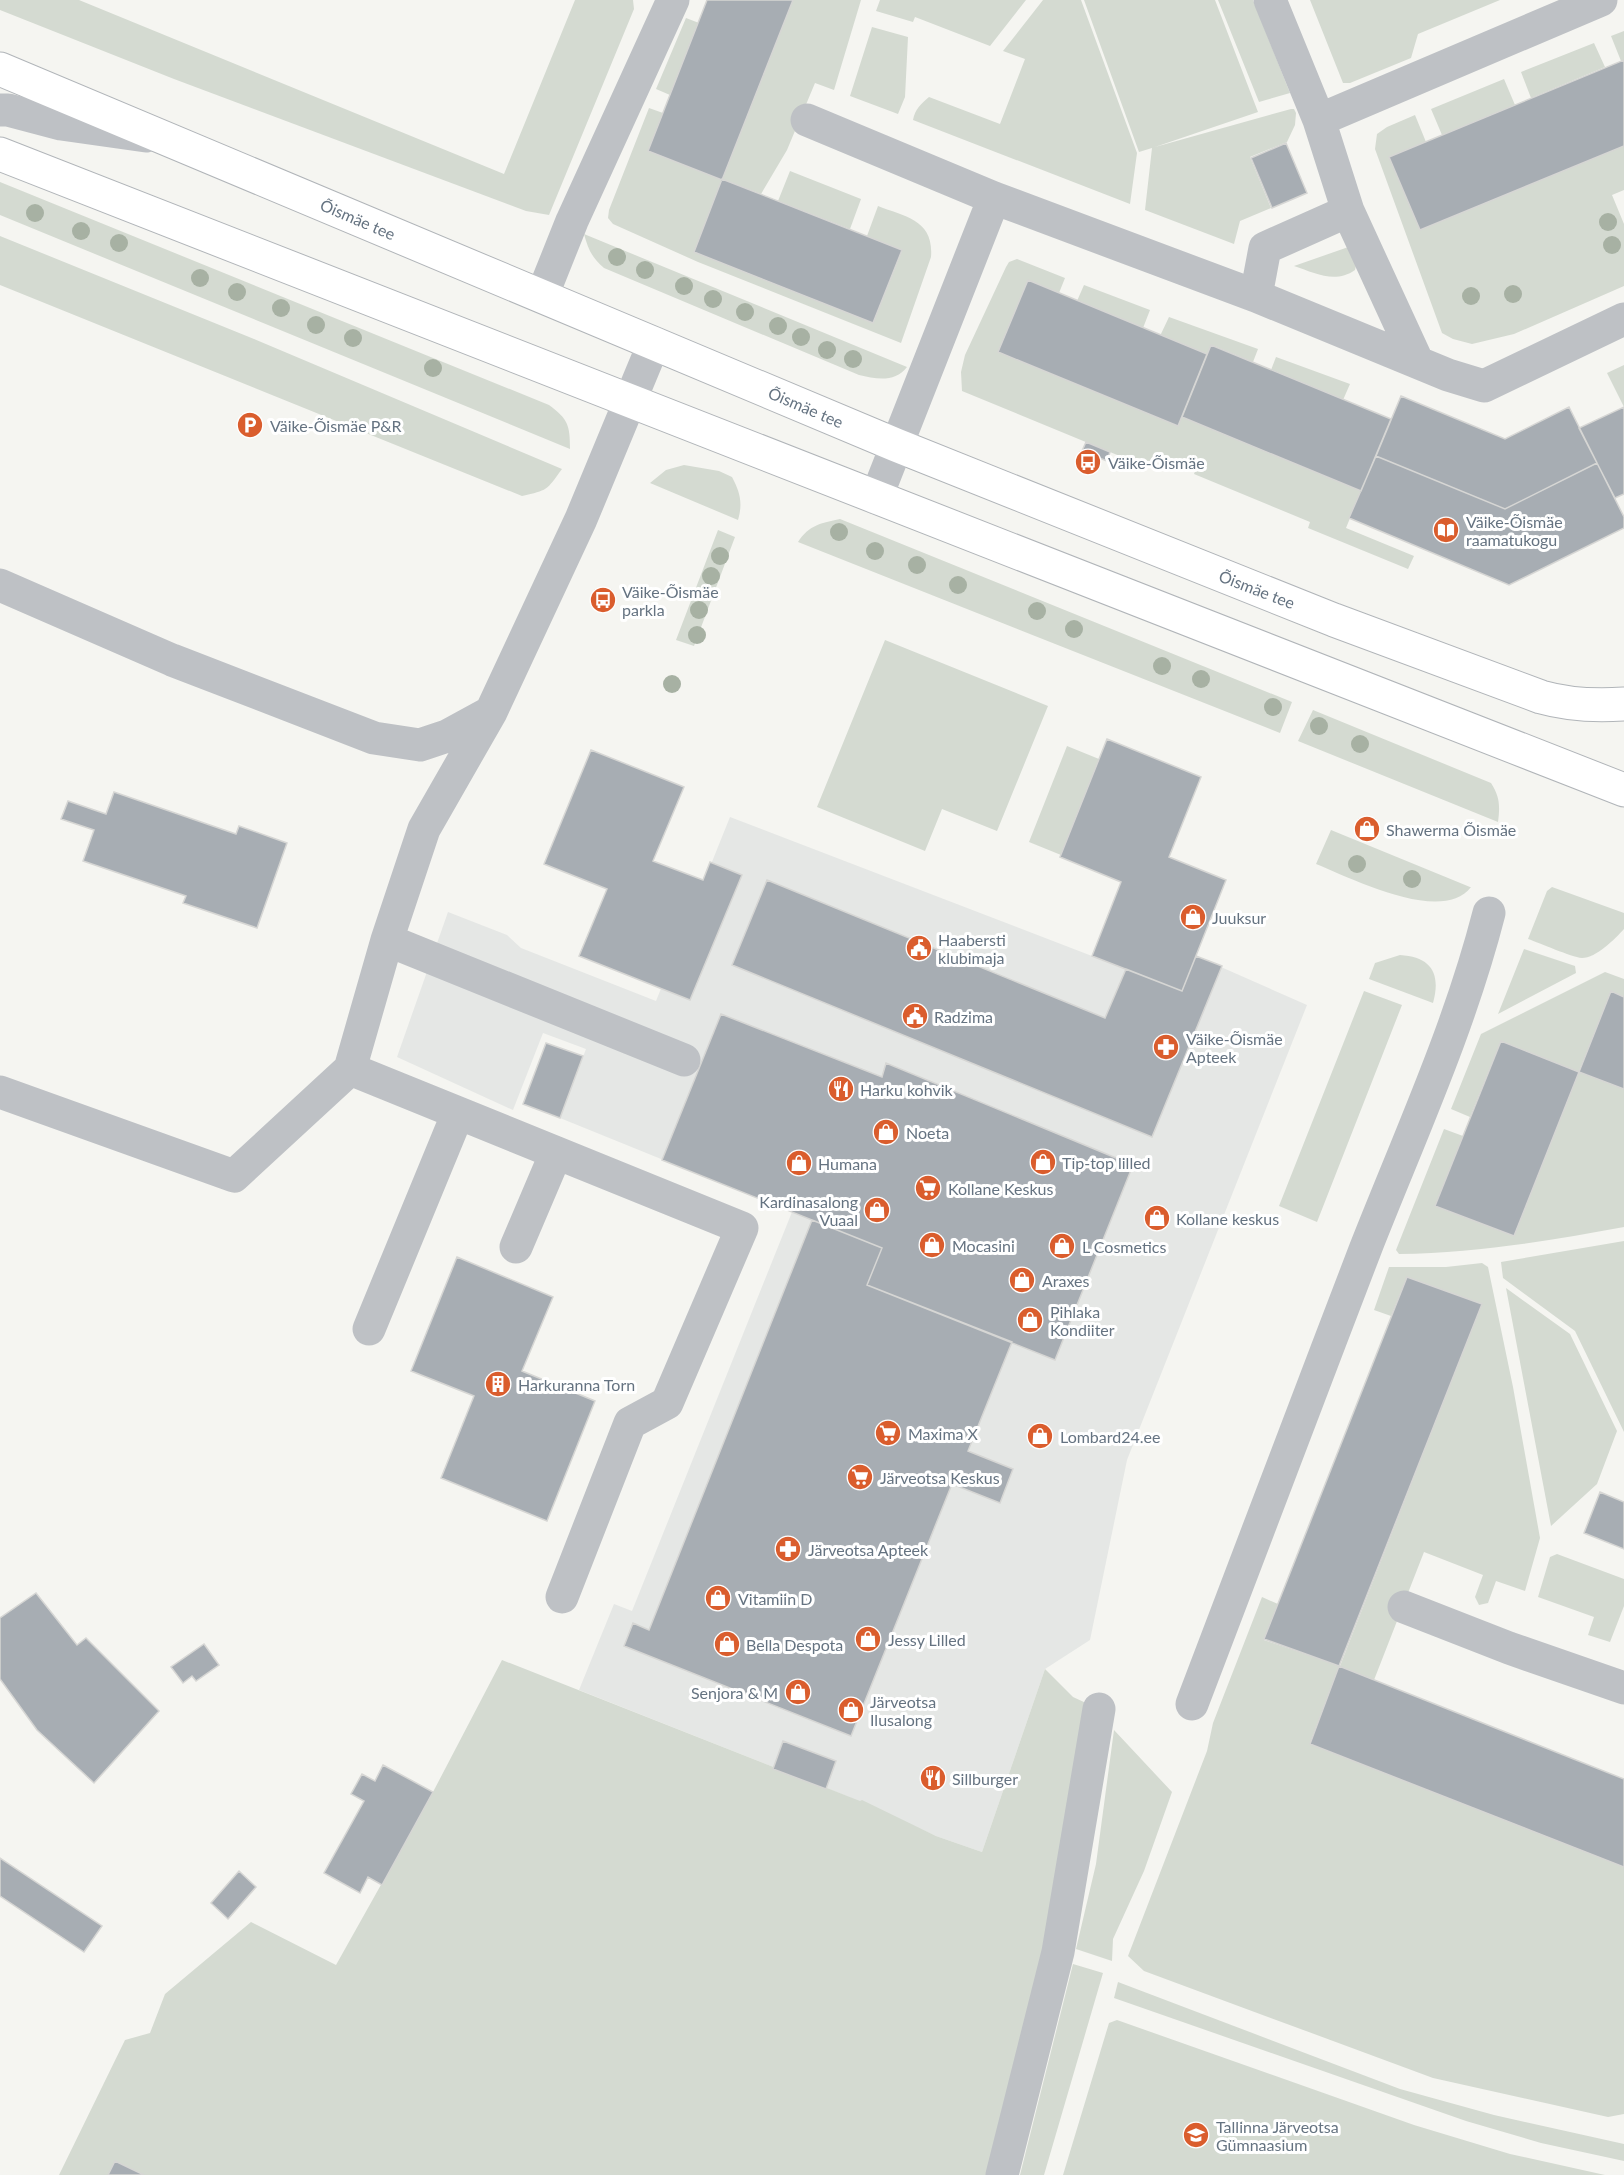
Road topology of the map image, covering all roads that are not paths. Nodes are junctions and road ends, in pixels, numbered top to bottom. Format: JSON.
{"nodes":[{"id":1,"x":673,"y":0,"type":"edge"},
{"id":2,"x":1270,"y":0,"type":"edge"},
{"id":3,"x":1601,"y":0,"type":"edge"},
{"id":4,"x":0,"y":69,"type":"edge"},
{"id":5,"x":0,"y":110,"type":"edge"},
{"id":6,"x":807,"y":120,"type":"dead end"},
{"id":7,"x":1319,"y":120,"type":"junction"},
{"id":8,"x":168,"y":139,"type":"junction"},
{"id":9,"x":0,"y":154,"type":"edge"},
{"id":10,"x":994,"y":198,"type":"junction"},
{"id":11,"x":1348,"y":211,"type":"junction"},
{"id":12,"x":542,"y":296,"type":"junction"},
{"id":13,"x":1256,"y":296,"type":"junction"},
{"id":14,"x":1624,"y":319,"type":"edge"},
{"id":15,"x":654,"y":343,"type":"junction"},
{"id":16,"x":1417,"y":361,"type":"junction"},
{"id":17,"x":630,"y":400,"type":"junction"},
{"id":18,"x":896,"y":445,"type":"junction"},
{"id":19,"x":876,"y":498,"type":"junction"},
{"id":20,"x":0,"y":585,"type":"edge"},
{"id":21,"x":1624,"y":704,"type":"edge"},
{"id":22,"x":491,"y":712,"type":"junction"},
{"id":23,"x":1624,"y":790,"type":"edge"},
{"id":24,"x":1489,"y":913,"type":"dead end"},
{"id":25,"x":387,"y":940,"type":"junction"},
{"id":26,"x":684,"y":1060,"type":"dead end"},
{"id":27,"x":350,"y":1069,"type":"junction"},
{"id":28,"x":0,"y":1092,"type":"edge"},
{"id":29,"x":458,"y":1113,"type":"junction"},
{"id":30,"x":556,"y":1153,"type":"junction"},
{"id":31,"x":516,"y":1247,"type":"dead end"},
{"id":32,"x":369,"y":1329,"type":"dead end"},
{"id":33,"x":562,"y":1597,"type":"dead end"},
{"id":34,"x":1404,"y":1607,"type":"dead end"},
{"id":35,"x":1624,"y":1688,"type":"edge"},
{"id":36,"x":1192,"y":1704,"type":"dead end"},
{"id":37,"x":1099,"y":1709,"type":"dead end"},
{"id":38,"x":1002,"y":2175,"type":"edge"}],
"edges":[{"from":1,"to":12,"type":"street"},
{"from":2,"to":7,"type":"street"},
{"from":3,"to":7,"type":"street"},
{"from":4,"to":8,"type":"main road","name":"Õismäe tee"},
{"from":5,"to":8,"type":"street"},
{"from":6,"to":10,"type":"street"},
{"from":7,"to":11,"type":"street"},
{"from":8,"to":12,"type":"main road","name":"Õismäe tee"},
{"from":9,"to":17,"type":"main road"},
{"from":10,"to":13,"type":"street"},
{"from":10,"to":18,"type":"street"},
{"from":11,"to":13,"type":"street"},
{"from":11,"to":16,"type":"street"},
{"from":12,"to":15,"type":"main road","name":"Õismäe tee"},
{"from":13,"to":16,"type":"street"},
{"from":14,"to":16,"type":"street"},
{"from":15,"to":17,"type":"street"},
{"from":15,"to":18,"type":"main road","name":"Õismäe tee"},
{"from":17,"to":19,"type":"main road"},
{"from":17,"to":22,"type":"street"},
{"from":18,"to":19,"type":"street"},
{"from":18,"to":21,"type":"main road","name":"Õismäe tee"},
{"from":19,"to":23,"type":"main road"},
{"from":20,"to":22,"type":"street"},
{"from":22,"to":25,"type":"street"},
{"from":24,"to":36,"type":"street"},
{"from":25,"to":26,"type":"street"},
{"from":25,"to":27,"type":"street"},
{"from":27,"to":28,"type":"street"},
{"from":27,"to":29,"type":"street"},
{"from":29,"to":30,"type":"street"},
{"from":29,"to":32,"type":"street"},
{"from":30,"to":31,"type":"street"},
{"from":30,"to":33,"type":"street"},
{"from":34,"to":35,"type":"street"},
{"from":37,"to":38,"type":"street"}]}
